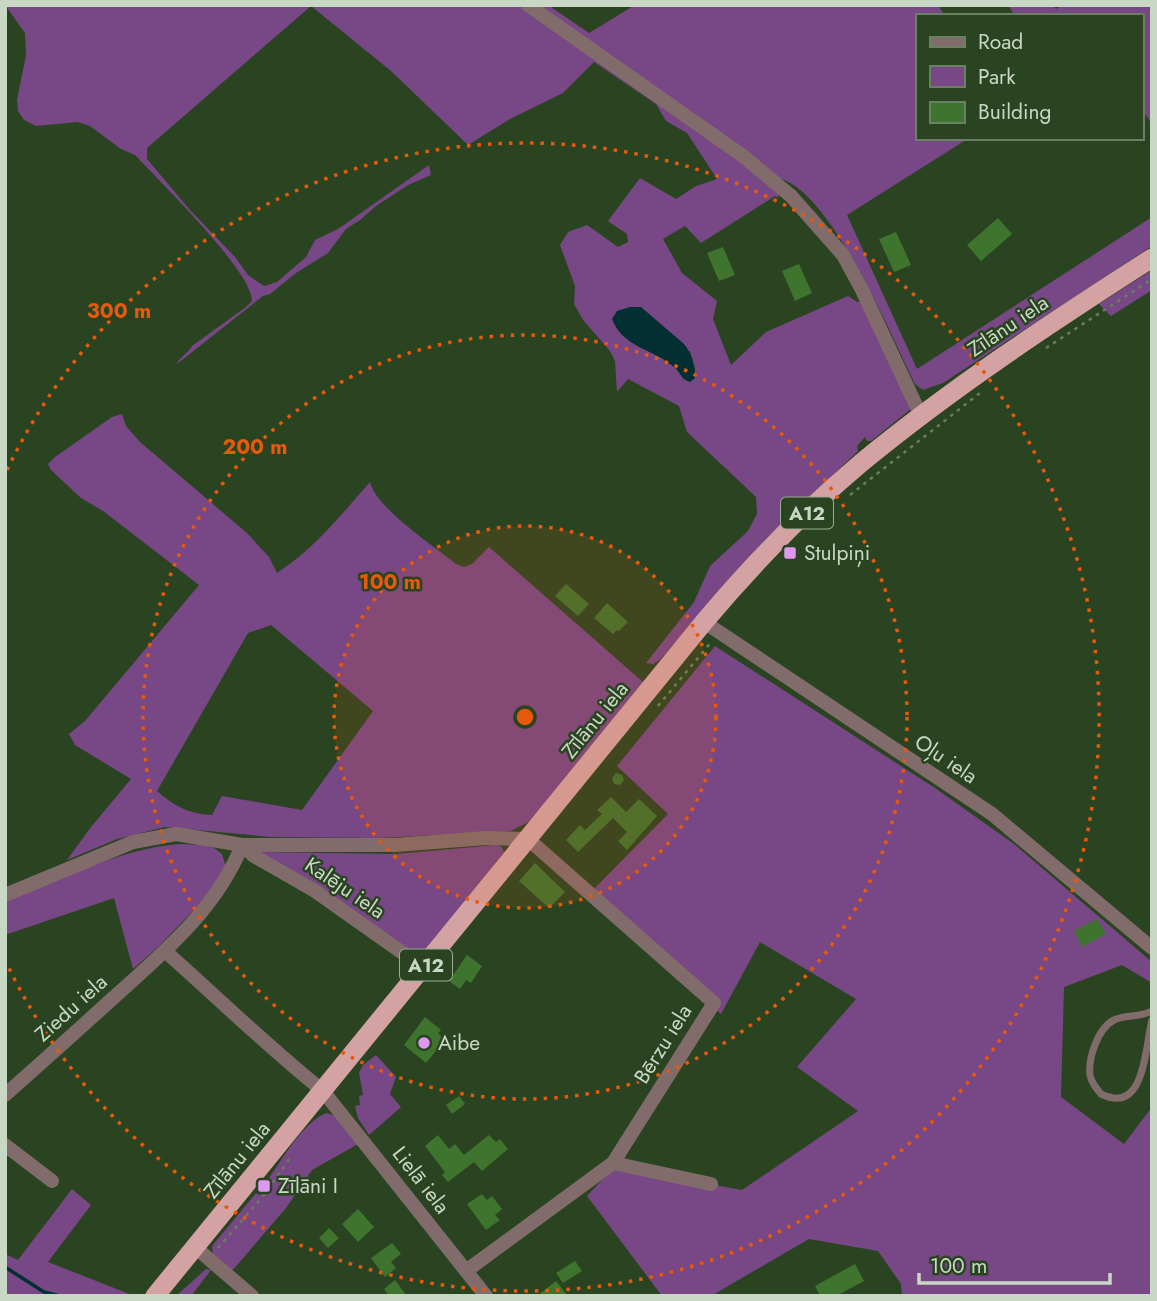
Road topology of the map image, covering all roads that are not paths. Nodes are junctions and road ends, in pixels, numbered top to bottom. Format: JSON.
{"nodes":[{"id":1,"x":528,"y":5,"type":"edge"},
{"id":2,"x":1152,"y":258,"type":"edge"},
{"id":3,"x":921,"y":416,"type":"junction"},
{"id":4,"x":712,"y":627,"type":"junction"},
{"id":5,"x":528,"y":839,"type":"junction"},
{"id":6,"x":242,"y":845,"type":"junction"},
{"id":7,"x":5,"y":895,"type":"edge"},
{"id":8,"x":1152,"y":948,"type":"edge"},
{"id":9,"x":165,"y":951,"type":"junction"},
{"id":10,"x":424,"y":968,"type":"junction"},
{"id":11,"x":1152,"y":1011,"type":"edge"},
{"id":12,"x":1152,"y":1020,"type":"edge"},
{"id":13,"x":323,"y":1091,"type":"junction"},
{"id":14,"x":5,"y":1096,"type":"edge"},
{"id":15,"x":5,"y":1145,"type":"edge"},
{"id":16,"x":613,"y":1163,"type":"junction"},
{"id":17,"x":52,"y":1181,"type":"dead end"},
{"id":18,"x":711,"y":1184,"type":"dead end"},
{"id":19,"x":202,"y":1253,"type":"junction"},
{"id":20,"x":466,"y":1270,"type":"junction"},
{"id":21,"x":155,"y":1296,"type":"edge"},
{"id":22,"x":252,"y":1296,"type":"edge"},
{"id":23,"x":486,"y":1296,"type":"edge"}],
"edges":[{"from":1,"to":3,"type":"street"},
{"from":2,"to":3,"type":"highway","name":"Zīlānu iela","number":"A12"},
{"from":3,"to":4,"type":"highway","name":"Zīlānu iela","number":"A12"},
{"from":4,"to":5,"type":"highway","name":"Zīlānu iela","number":"A12"},
{"from":4,"to":8,"type":"street","name":"Oļu iela"},
{"from":5,"to":6,"type":"street"},
{"from":5,"to":10,"type":"highway","name":"Zīlānu iela","number":"A12"},
{"from":5,"to":16,"type":"street","name":"Bērzu iela"},
{"from":6,"to":7,"type":"street"},
{"from":6,"to":9,"type":"street","name":"Ziedu iela"},
{"from":6,"to":10,"type":"street","name":"Kalēju iela"},
{"from":9,"to":13,"type":"street"},
{"from":9,"to":14,"type":"street","name":"Ziedu iela"},
{"from":10,"to":13,"type":"highway","name":"Zīlānu iela","number":"A12"},
{"from":11,"to":12,"type":"lane"},
{"from":13,"to":19,"type":"highway","name":"Zīlānu iela","number":"A12"},
{"from":13,"to":20,"type":"street","name":"Lielā iela"},
{"from":15,"to":17,"type":"street"},
{"from":16,"to":18,"type":"street"},
{"from":16,"to":20,"type":"street","name":"Bērzu iela"},
{"from":19,"to":21,"type":"highway","name":"Zīlānu iela","number":"A12"},
{"from":19,"to":22,"type":"street"},
{"from":20,"to":23,"type":"street","name":"Lielā iela"}]}
